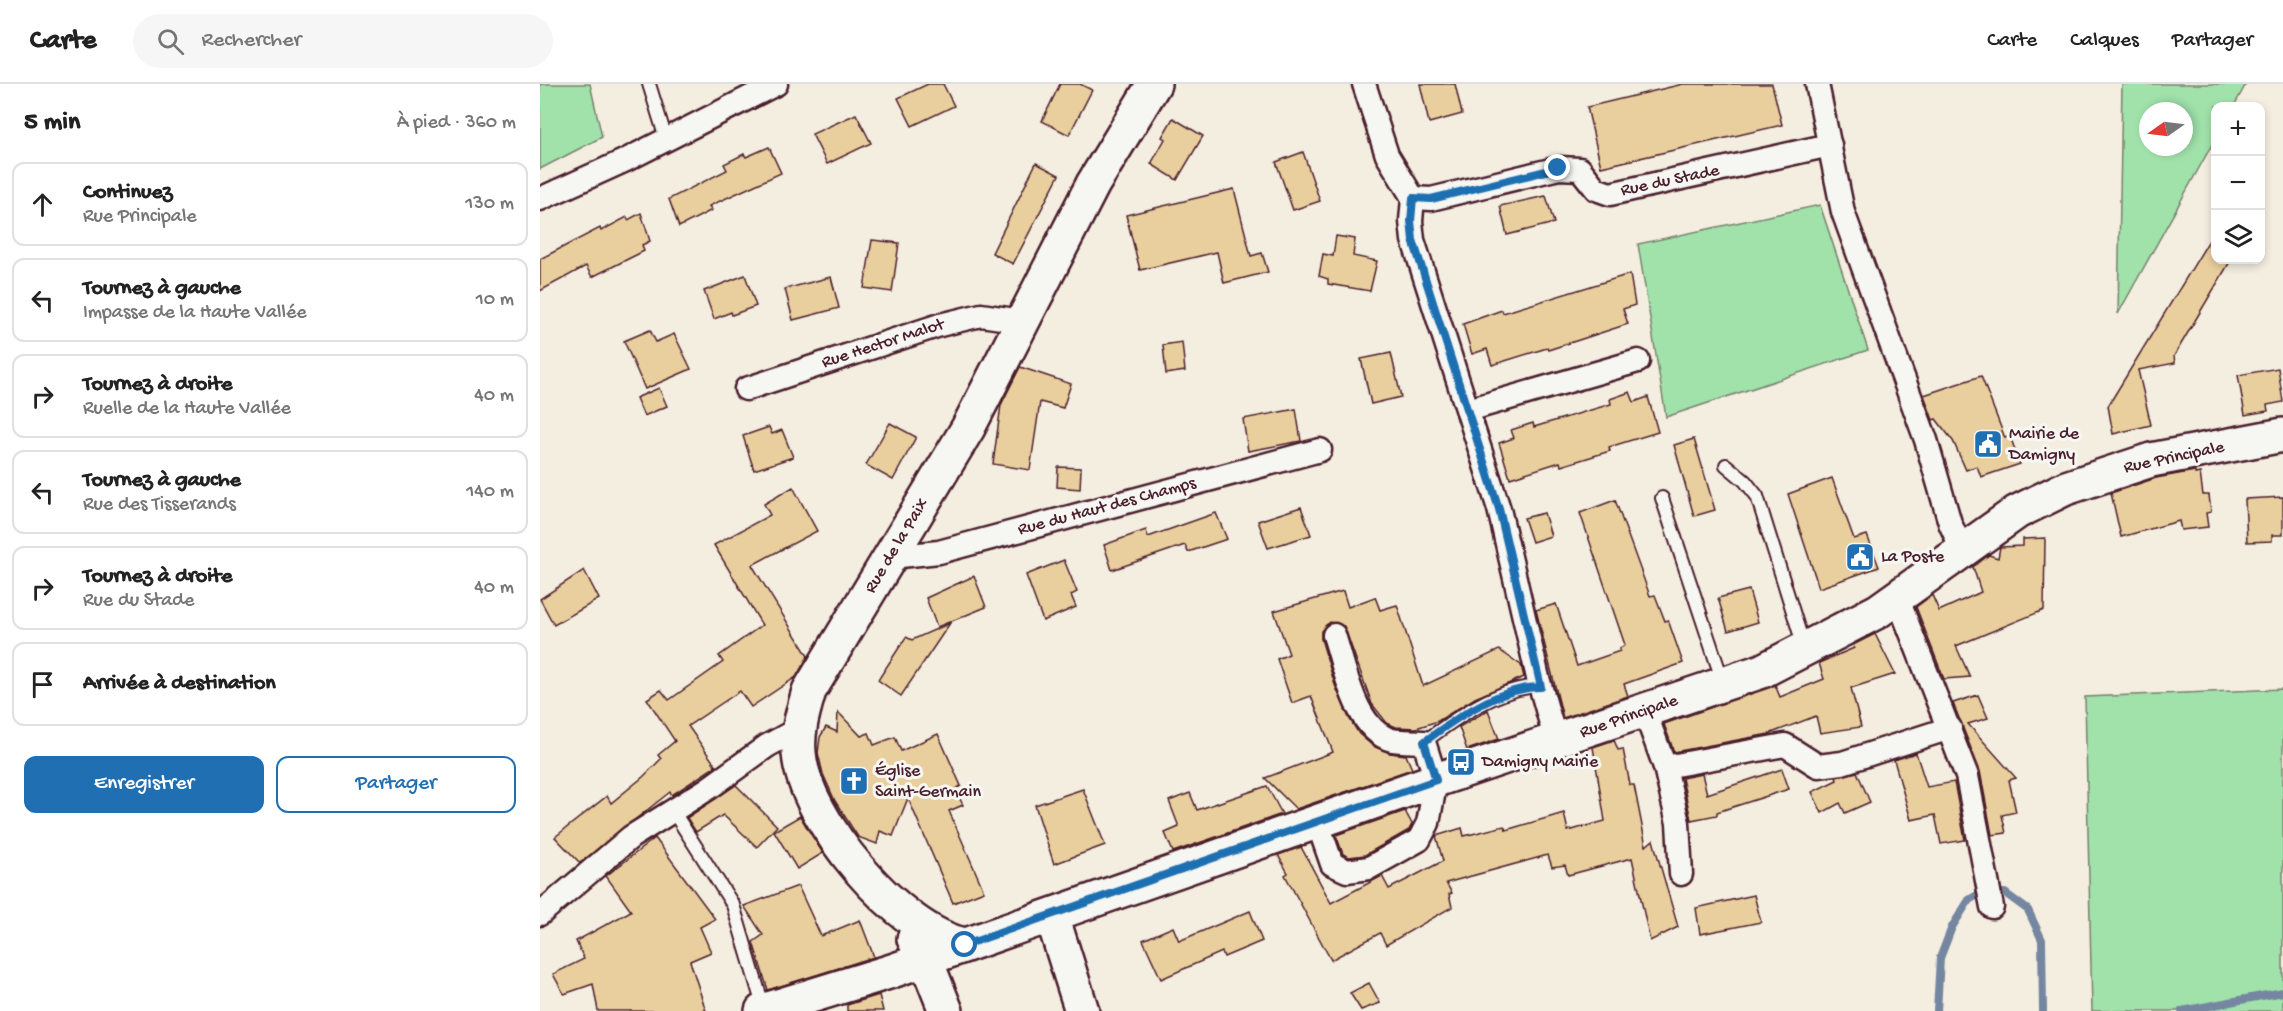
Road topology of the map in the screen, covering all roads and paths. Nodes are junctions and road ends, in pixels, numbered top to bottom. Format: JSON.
{"nodes":[{"id":1,"x":649,"y":84,"type":"edge"},
{"id":2,"x":776,"y":84,"type":"edge"},
{"id":3,"x":1154,"y":84,"type":"edge"},
{"id":4,"x":1364,"y":84,"type":"edge"},
{"id":5,"x":1816,"y":84,"type":"edge"},
{"id":6,"x":666,"y":139,"type":"junction"},
{"id":7,"x":1830,"y":145,"type":"junction"},
{"id":8,"x":1413,"y":198,"type":"junction"},
{"id":9,"x":540,"y":199,"type":"edge"},
{"id":10,"x":1022,"y":321,"type":"junction"},
{"id":11,"x":1638,"y":361,"type":"dead end"},
{"id":12,"x":746,"y":389,"type":"dead end"},
{"id":13,"x":1468,"y":410,"type":"junction"},
{"id":14,"x":2283,"y":435,"type":"edge"},
{"id":15,"x":1320,"y":450,"type":"dead end"},
{"id":16,"x":1726,"y":465,"type":"dead end"},
{"id":17,"x":1662,"y":498,"type":"dead end"},
{"id":18,"x":1962,"y":550,"type":"junction"},
{"id":19,"x":891,"y":557,"type":"junction"},
{"id":20,"x":1897,"y":597,"type":"junction"},
{"id":21,"x":1334,"y":635,"type":"dead end"},
{"id":22,"x":1805,"y":649,"type":"junction"},
{"id":23,"x":1724,"y":684,"type":"junction"},
{"id":24,"x":1541,"y":687,"type":"junction"},
{"id":25,"x":1645,"y":712,"type":"junction"},
{"id":26,"x":1950,"y":728,"type":"junction"},
{"id":27,"x":798,"y":729,"type":"junction"},
{"id":28,"x":1556,"y":741,"type":"junction"},
{"id":29,"x":1424,"y":742,"type":"junction"},
{"id":30,"x":1665,"y":767,"type":"junction"},
{"id":31,"x":1436,"y":780,"type":"junction"},
{"id":32,"x":673,"y":811,"type":"junction"},
{"id":33,"x":1317,"y":821,"type":"junction"},
{"id":34,"x":1681,"y":874,"type":"dead end"},
{"id":35,"x":1992,"y":907,"type":"dead end"},
{"id":36,"x":540,"y":914,"type":"edge"},
{"id":37,"x":903,"y":914,"type":"junction"},
{"id":38,"x":1052,"y":916,"type":"junction"},
{"id":39,"x":965,"y":945,"type":"junction"},
{"id":40,"x":925,"y":958,"type":"junction"},
{"id":41,"x":764,"y":1011,"type":"edge"},
{"id":42,"x":946,"y":1011,"type":"edge"},
{"id":43,"x":1082,"y":1011,"type":"edge"}],
"edges":[{"from":1,"to":6,"type":"lane"},
{"from":2,"to":6,"type":"street"},
{"from":3,"to":10,"type":"street","name":"Rue de la Paix"},
{"from":4,"to":8,"type":"street"},
{"from":5,"to":7,"type":"street"},
{"from":6,"to":9,"type":"street"},
{"from":7,"to":8,"type":"street","name":"Rue du Stade"},
{"from":7,"to":18,"type":"street"},
{"from":8,"to":13,"type":"street"},
{"from":10,"to":12,"type":"street","name":"Rue Hector Malot"},
{"from":10,"to":19,"type":"street","name":"Rue de la Paix"},
{"from":11,"to":13,"type":"street"},
{"from":13,"to":24,"type":"street"},
{"from":14,"to":18,"type":"street","name":"Rue Principale"},
{"from":15,"to":19,"type":"street","name":"Rue du Haut des Champs"},
{"from":16,"to":22,"type":"lane"},
{"from":17,"to":23,"type":"lane"},
{"from":18,"to":20,"type":"street","name":"Rue Principale"},
{"from":19,"to":27,"type":"street","name":"Rue de la Paix"},
{"from":20,"to":22,"type":"street","name":"Rue Principale"},
{"from":20,"to":26,"type":"street"},
{"from":21,"to":29,"type":"street"},
{"from":22,"to":23,"type":"street","name":"Rue Principale"},
{"from":23,"to":25,"type":"street","name":"Rue Principale"},
{"from":24,"to":28,"type":"street"},
{"from":24,"to":29,"type":"lane"},
{"from":25,"to":28,"type":"street","name":"Rue Principale"},
{"from":25,"to":30,"type":"street"},
{"from":26,"to":30,"type":"street"},
{"from":26,"to":35,"type":"street"},
{"from":27,"to":32,"type":"street"},
{"from":27,"to":37,"type":"street","name":"Rue de la Paix"},
{"from":28,"to":31,"type":"street","name":"Rue Principale"},
{"from":29,"to":31,"type":"street"},
{"from":30,"to":34,"type":"street"},
{"from":31,"to":33,"type":"street","name":"Rue Principale"},
{"from":31,"to":33,"type":"street"},
{"from":32,"to":36,"type":"street"},
{"from":32,"to":41,"type":"lane"},
{"from":33,"to":38,"type":"street","name":"Rue Principale"},
{"from":37,"to":39,"type":"street"},
{"from":37,"to":40,"type":"street"},
{"from":38,"to":39,"type":"street","name":"Rue Principale"},
{"from":38,"to":43,"type":"street"},
{"from":39,"to":40,"type":"street","name":"Rue Principale"},
{"from":40,"to":41,"type":"street","name":"Rue Principale"},
{"from":40,"to":42,"type":"street"}]}
